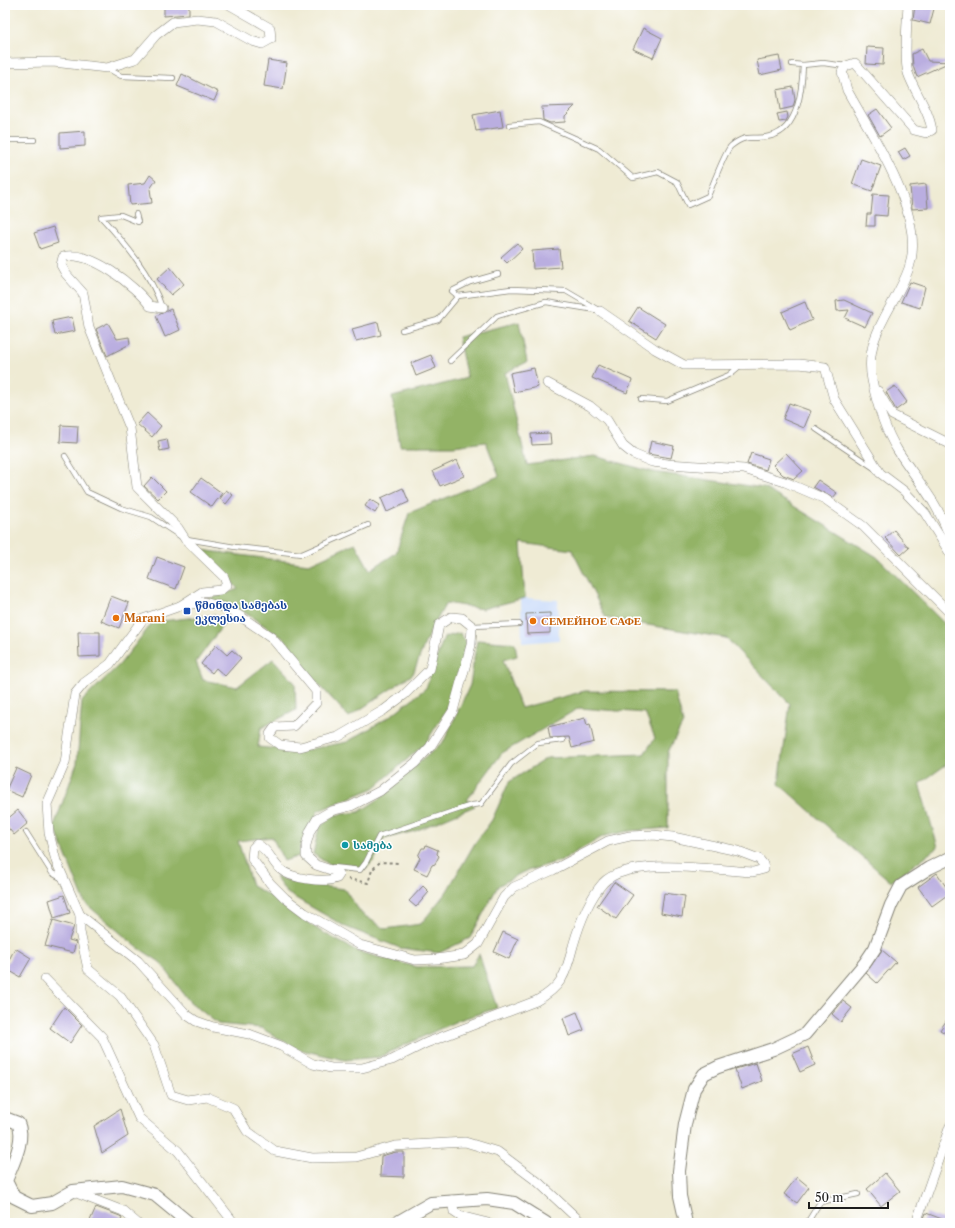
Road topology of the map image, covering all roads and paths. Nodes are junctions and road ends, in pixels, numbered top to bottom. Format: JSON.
{"nodes":[{"id":1,"x":230,"y":5,"type":"edge"},
{"id":2,"x":908,"y":5,"type":"edge"},
{"id":3,"x":5,"y":63,"type":"edge"},
{"id":4,"x":792,"y":64,"type":"dead end"},
{"id":5,"x":803,"y":65,"type":"junction"},
{"id":6,"x":846,"y":66,"type":"junction"},
{"id":7,"x":107,"y":68,"type":"junction"},
{"id":8,"x":173,"y":78,"type":"dead end"},
{"id":9,"x":509,"y":125,"type":"dead end"},
{"id":10,"x":5,"y":140,"type":"edge"},
{"id":11,"x":34,"y":140,"type":"dead end"},
{"id":12,"x":136,"y":214,"type":"dead end"},
{"id":13,"x":498,"y":274,"type":"dead end"},
{"id":14,"x":458,"y":296,"type":"junction"},
{"id":15,"x":162,"y":308,"type":"joint"},
{"id":16,"x":600,"y":311,"type":"junction"},
{"id":17,"x":402,"y":330,"type":"dead end"},
{"id":18,"x":450,"y":361,"type":"dead end"},
{"id":19,"x":742,"y":364,"type":"junction"},
{"id":20,"x":872,"y":380,"type":"junction"},
{"id":21,"x":547,"y":383,"type":"dead end"},
{"id":22,"x":641,"y":399,"type":"dead end"},
{"id":23,"x":816,"y":429,"type":"dead end"},
{"id":24,"x":950,"y":444,"type":"edge"},
{"id":25,"x":65,"y":456,"type":"dead end"},
{"id":26,"x":880,"y":473,"type":"junction"},
{"id":27,"x":368,"y":525,"type":"dead end"},
{"id":28,"x":185,"y":539,"type":"junction"},
{"id":29,"x":950,"y":539,"type":"edge"},
{"id":30,"x":950,"y":553,"type":"edge"},
{"id":31,"x":180,"y":606,"type":"junction"},
{"id":32,"x":950,"y":613,"type":"edge"},
{"id":33,"x":519,"y":624,"type":"dead end"},
{"id":34,"x":472,"y":626,"type":"junction"},
{"id":35,"x":563,"y":740,"type":"dead end"},
{"id":36,"x":26,"y":832,"type":"dead end"},
{"id":37,"x":950,"y":858,"type":"edge"},
{"id":38,"x":400,"y":863,"type":"dead end"},
{"id":39,"x":316,"y":865,"type":"junction"},
{"id":40,"x":339,"y":877,"type":"junction"},
{"id":41,"x":64,"y":880,"type":"junction"},
{"id":42,"x":80,"y":915,"type":"junction"},
{"id":43,"x":45,"y":979,"type":"dead end"},
{"id":44,"x":5,"y":1118,"type":"edge"},
{"id":45,"x":950,"y":1126,"type":"edge"},
{"id":46,"x":73,"y":1191,"type":"junction"},
{"id":47,"x":858,"y":1194,"type":"dead end"},
{"id":48,"x":452,"y":1200,"type":"junction"},
{"id":49,"x":401,"y":1221,"type":"edge"},
{"id":50,"x":137,"y":1223,"type":"edge"},
{"id":51,"x":189,"y":1223,"type":"edge"},
{"id":52,"x":234,"y":1223,"type":"edge"},
{"id":53,"x":488,"y":1223,"type":"edge"},
{"id":54,"x":546,"y":1223,"type":"edge"},
{"id":55,"x":582,"y":1223,"type":"edge"},
{"id":56,"x":686,"y":1223,"type":"edge"},
{"id":57,"x":807,"y":1223,"type":"edge"},
{"id":58,"x":916,"y":1223,"type":"edge"}],
"edges":[{"from":1,"to":7,"type":"street"},
{"from":2,"to":6,"type":"street"},
{"from":3,"to":7,"type":"street"},
{"from":4,"to":5,"type":"lane"},
{"from":5,"to":6,"type":"lane"},
{"from":5,"to":9,"type":"lane"},
{"from":6,"to":20,"type":"street"},
{"from":7,"to":8,"type":"lane"},
{"from":10,"to":11,"type":"lane"},
{"from":12,"to":15,"type":"lane"},
{"from":13,"to":14,"type":"lane"},
{"from":14,"to":16,"type":"lane"},
{"from":14,"to":17,"type":"lane"},
{"from":15,"to":28,"type":"street"},
{"from":16,"to":18,"type":"lane"},
{"from":16,"to":19,"type":"street"},
{"from":19,"to":22,"type":"lane"},
{"from":19,"to":26,"type":"street"},
{"from":20,"to":24,"type":"street"},
{"from":20,"to":29,"type":"street"},
{"from":21,"to":32,"type":"street"},
{"from":23,"to":26,"type":"lane"},
{"from":25,"to":28,"type":"lane"},
{"from":26,"to":30,"type":"street"},
{"from":27,"to":28,"type":"lane"},
{"from":28,"to":31,"type":"street"},
{"from":31,"to":34,"type":"street"},
{"from":31,"to":41,"type":"street"},
{"from":33,"to":34,"type":"lane"},
{"from":34,"to":39,"type":"street"},
{"from":35,"to":39,"type":"lane"},
{"from":36,"to":41,"type":"lane"},
{"from":37,"to":56,"type":"street"},
{"from":38,"to":40,"type":"path"},
{"from":39,"to":40,"type":"street"},
{"from":40,"to":42,"type":"street"},
{"from":41,"to":42,"type":"street"},
{"from":42,"to":55,"type":"street"},
{"from":43,"to":52,"type":"street"},
{"from":44,"to":46,"type":"street"},
{"from":45,"to":58,"type":"street"},
{"from":46,"to":50,"type":"street"},
{"from":46,"to":51,"type":"street"},
{"from":47,"to":57,"type":"lane"},
{"from":48,"to":49,"type":"street"},
{"from":48,"to":53,"type":"street"},
{"from":48,"to":54,"type":"street"}]}
